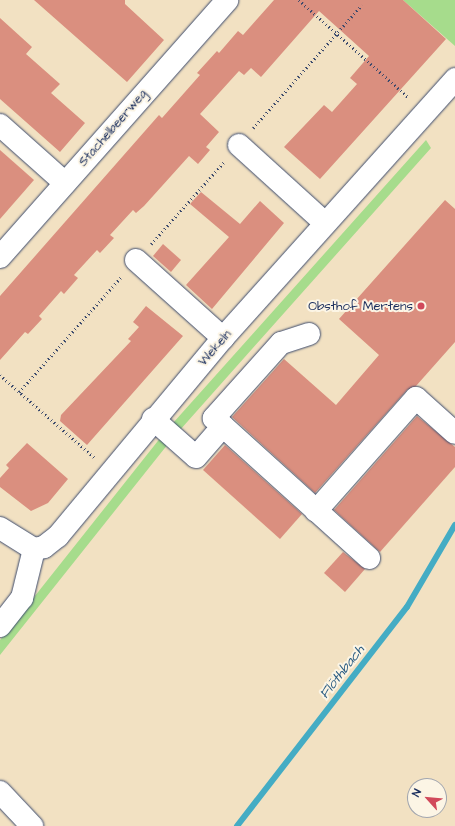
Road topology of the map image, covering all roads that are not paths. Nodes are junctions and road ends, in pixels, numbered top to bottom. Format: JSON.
{"nodes":[{"id":1,"x":228,"y":0,"type":"edge"},
{"id":2,"x":454,"y":82,"type":"edge"},
{"id":3,"x":0,"y":125,"type":"edge"},
{"id":4,"x":239,"y":145,"type":"road end"},
{"id":5,"x":65,"y":183,"type":"junction"},
{"id":6,"x":325,"y":223,"type":"junction"},
{"id":7,"x":0,"y":257,"type":"edge"},
{"id":8,"x":136,"y":260,"type":"road end"},
{"id":9,"x":309,"y":334,"type":"dead end"},
{"id":10,"x":224,"y":338,"type":"junction"},
{"id":11,"x":153,"y":419,"type":"junction"},
{"id":12,"x":224,"y":426,"type":"junction"},
{"id":13,"x":455,"y":433,"type":"edge"},
{"id":14,"x":316,"y":511,"type":"junction"},
{"id":15,"x":0,"y":528,"type":"edge"},
{"id":16,"x":34,"y":549,"type":"junction"},
{"id":17,"x":370,"y":558,"type":"dead end"},
{"id":18,"x":0,"y":626,"type":"edge"},
{"id":19,"x":0,"y":792,"type":"edge"},
{"id":20,"x":32,"y":826,"type":"edge"}],
"edges":[{"from":1,"to":5,"type":"street","name":"Stachelbeerweg"},
{"from":2,"to":6,"type":"street","name":"Wekeln"},
{"from":3,"to":5,"type":"street"},
{"from":4,"to":6,"type":"street"},
{"from":5,"to":7,"type":"street","name":"Stachelbeerweg"},
{"from":6,"to":10,"type":"street","name":"Wekeln"},
{"from":8,"to":10,"type":"street"},
{"from":9,"to":12,"type":"street"},
{"from":10,"to":11,"type":"street","name":"Wekeln"},
{"from":11,"to":12,"type":"street"},
{"from":11,"to":16,"type":"street","name":"Wekeln"},
{"from":12,"to":14,"type":"street"},
{"from":13,"to":14,"type":"street"},
{"from":14,"to":17,"type":"street"},
{"from":15,"to":16,"type":"street"},
{"from":16,"to":18,"type":"street"},
{"from":19,"to":20,"type":"street"}]}
